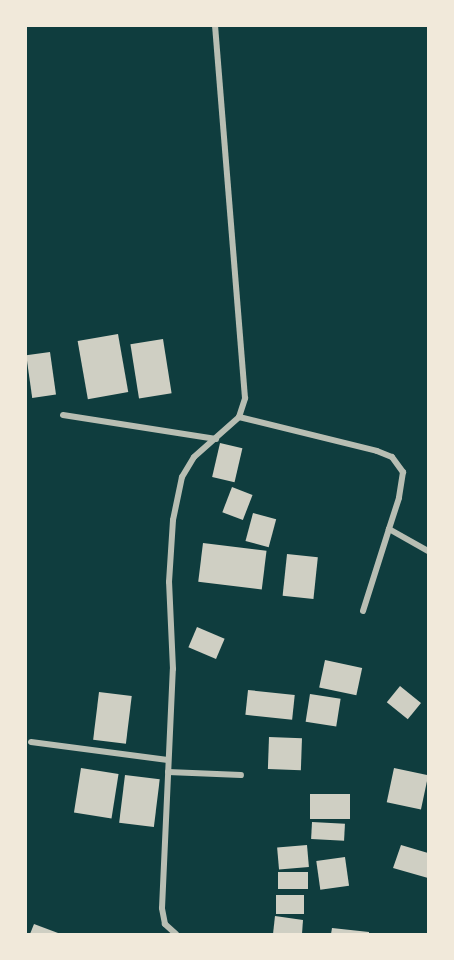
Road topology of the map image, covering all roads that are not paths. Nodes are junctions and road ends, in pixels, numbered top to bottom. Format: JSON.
{"nodes":[{"id":1,"x":215,"y":26,"type":"edge"},
{"id":2,"x":63,"y":415,"type":"dead end"},
{"id":3,"x":239,"y":417,"type":"junction"},
{"id":4,"x":216,"y":439,"type":"junction"},
{"id":5,"x":389,"y":529,"type":"junction"},
{"id":6,"x":429,"y":551,"type":"edge"},
{"id":7,"x":363,"y":611,"type":"dead end"},
{"id":8,"x":31,"y":742,"type":"dead end"},
{"id":9,"x":168,"y":759,"type":"junction"},
{"id":10,"x":168,"y":772,"type":"junction"},
{"id":11,"x":241,"y":775,"type":"dead end"},
{"id":12,"x":176,"y":934,"type":"edge"}],
"edges":[{"from":1,"to":3,"type":"street"},
{"from":2,"to":4,"type":"street"},
{"from":3,"to":4,"type":"street"},
{"from":3,"to":5,"type":"street"},
{"from":4,"to":9,"type":"street"},
{"from":5,"to":6,"type":"street"},
{"from":5,"to":7,"type":"street"},
{"from":8,"to":9,"type":"street"},
{"from":9,"to":10,"type":"street"},
{"from":10,"to":11,"type":"street"},
{"from":10,"to":12,"type":"street"}]}
